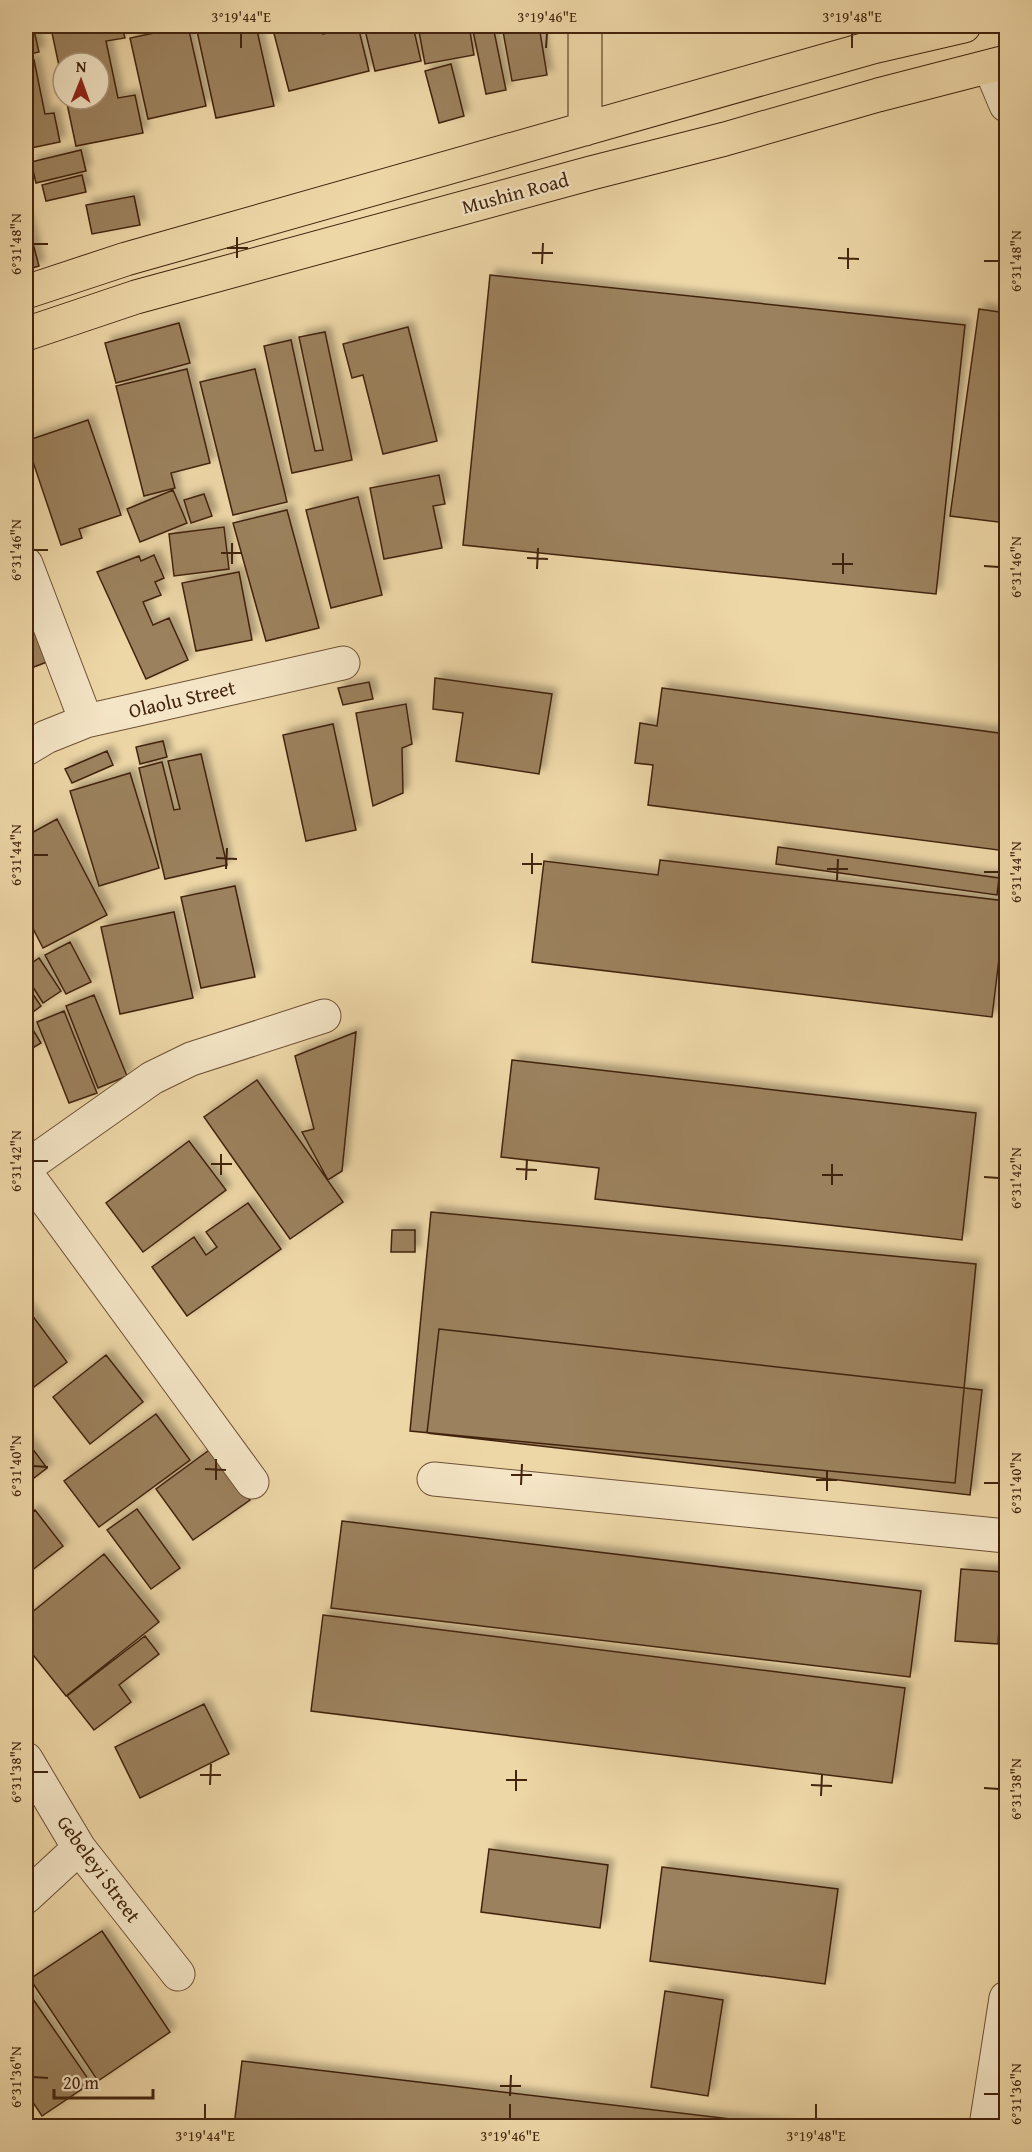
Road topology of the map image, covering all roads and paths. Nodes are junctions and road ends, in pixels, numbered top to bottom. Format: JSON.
{"nodes":[{"id":1,"x":585,"y":26,"type":"edge"},
{"id":2,"x":964,"y":26,"type":"edge"},
{"id":3,"x":998,"y":64,"type":"edge"},
{"id":4,"x":1006,"y":105,"type":"edge"},
{"id":5,"x":585,"y":129,"type":"junction"},
{"id":6,"x":26,"y":292,"type":"edge"},
{"id":7,"x":26,"y":334,"type":"edge"},
{"id":8,"x":26,"y":564,"type":"edge"},
{"id":9,"x":343,"y":663,"type":"dead end"},
{"id":10,"x":86,"y":721,"type":"junction"},
{"id":11,"x":26,"y":749,"type":"edge"},
{"id":12,"x":324,"y":1016,"type":"dead end"},
{"id":13,"x":26,"y":1167,"type":"edge"},
{"id":14,"x":26,"y":1173,"type":"edge"},
{"id":15,"x":434,"y":1479,"type":"dead end"},
{"id":16,"x":252,"y":1482,"type":"dead end"},
{"id":17,"x":1006,"y":1536,"type":"edge"},
{"id":18,"x":26,"y":1759,"type":"edge"},
{"id":19,"x":79,"y":1848,"type":"junction"},
{"id":20,"x":26,"y":1897,"type":"edge"},
{"id":21,"x":178,"y":1974,"type":"dead end"},
{"id":22,"x":1006,"y":1998,"type":"edge"},
{"id":23,"x":987,"y":2127,"type":"edge"}],
"edges":[{"from":1,"to":5,"type":"main road"},
{"from":2,"to":5,"type":"main road"},
{"from":3,"to":4,"type":"street"},
{"from":3,"to":7,"type":"main road","name":"Mushin Road"},
{"from":5,"to":6,"type":"main road"},
{"from":8,"to":10,"type":"street"},
{"from":9,"to":10,"type":"street","name":"Olaolu Street"},
{"from":10,"to":11,"type":"street","name":"Olaolu Street"},
{"from":12,"to":13,"type":"street"},
{"from":14,"to":16,"type":"street"},
{"from":15,"to":17,"type":"street"},
{"from":18,"to":19,"type":"street","name":"Gebeleyi Street"},
{"from":19,"to":20,"type":"street"},
{"from":19,"to":21,"type":"street","name":"Gebeleyi Street"},
{"from":22,"to":23,"type":"street"}]}
